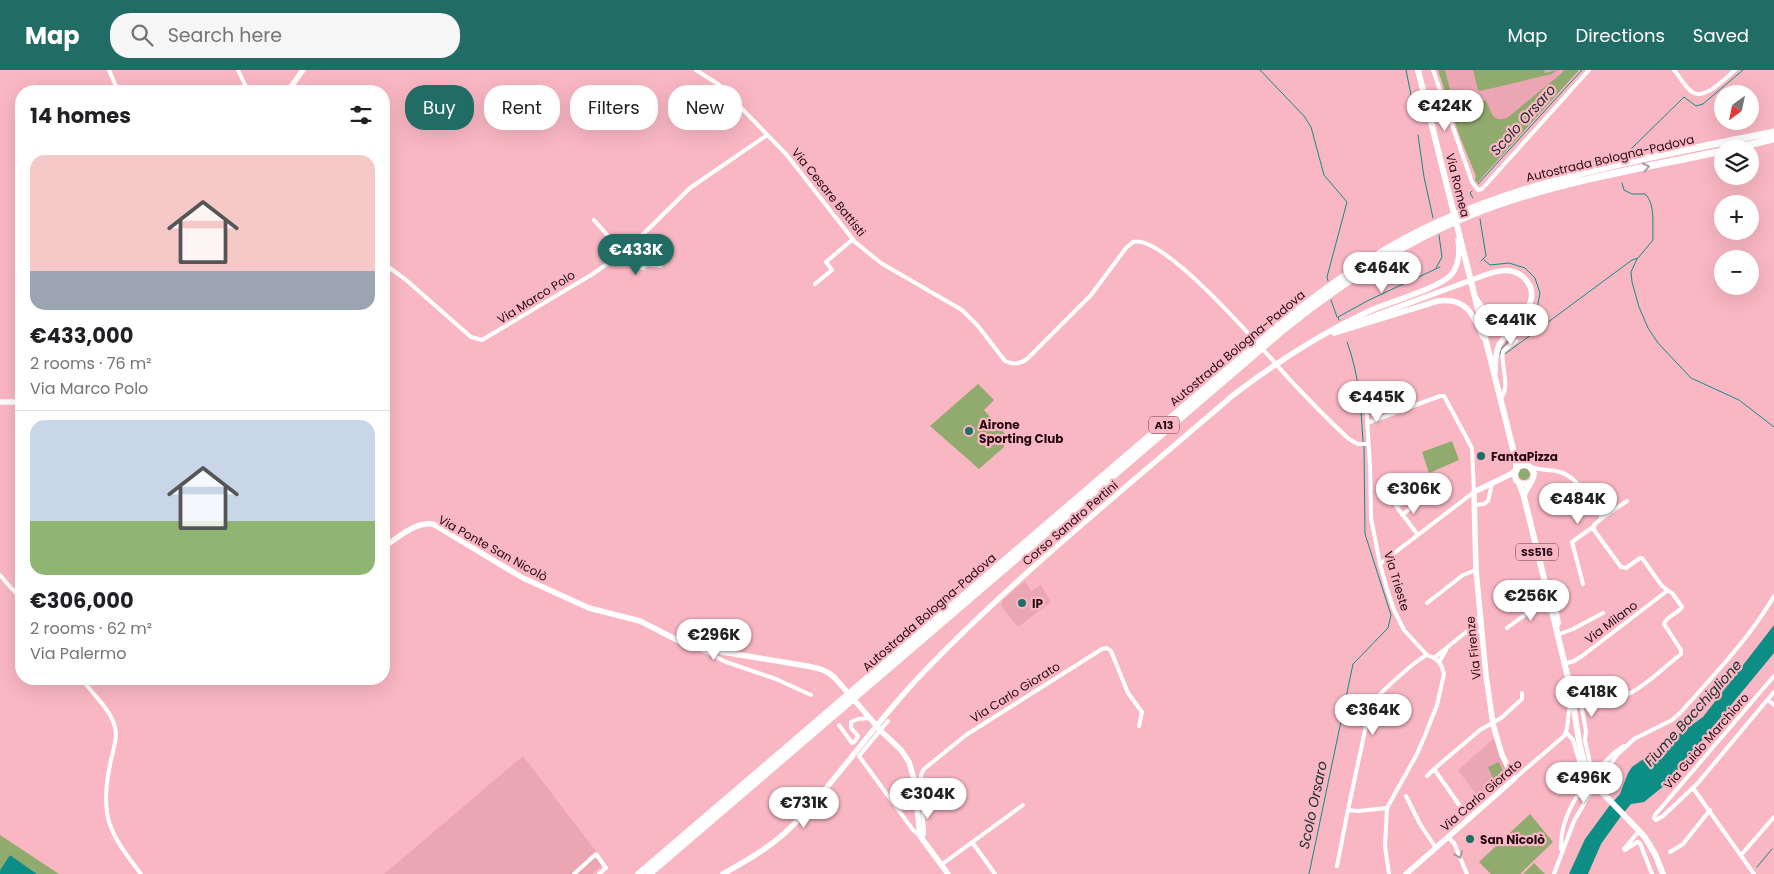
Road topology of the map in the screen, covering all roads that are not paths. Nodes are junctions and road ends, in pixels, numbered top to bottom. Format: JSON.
{"nodes":[{"id":1,"x":109,"y":70,"type":"edge"},
{"id":2,"x":238,"y":70,"type":"edge"},
{"id":3,"x":302,"y":70,"type":"edge"},
{"id":4,"x":696,"y":70,"type":"edge"},
{"id":5,"x":1418,"y":70,"type":"edge"},
{"id":6,"x":1432,"y":70,"type":"edge"},
{"id":7,"x":1589,"y":70,"type":"edge"},
{"id":8,"x":1674,"y":70,"type":"edge"},
{"id":9,"x":1735,"y":70,"type":"edge"},
{"id":10,"x":115,"y":85,"type":"edge"},
{"id":11,"x":245,"y":85,"type":"edge"},
{"id":12,"x":292,"y":85,"type":"edge"},
{"id":13,"x":1774,"y":132,"type":"edge"},
{"id":14,"x":767,"y":135,"type":"junction"},
{"id":15,"x":1774,"y":140,"type":"edge"},
{"id":16,"x":1759,"y":143,"type":"edge"},
{"id":17,"x":1714,"y":152,"type":"edge"},
{"id":18,"x":594,"y":220,"type":"dead end"},
{"id":19,"x":1457,"y":228,"type":"junction"},
{"id":20,"x":853,"y":239,"type":"junction"},
{"id":21,"x":626,"y":251,"type":"junction"},
{"id":22,"x":661,"y":266,"type":"dead end"},
{"id":23,"x":390,"y":268,"type":"edge"},
{"id":24,"x":815,"y":284,"type":"dead end"},
{"id":25,"x":1472,"y":290,"type":"junction"},
{"id":26,"x":1525,"y":313,"type":"junction"},
{"id":27,"x":1322,"y":336,"type":"junction"},
{"id":28,"x":1485,"y":341,"type":"junction"},
{"id":29,"x":1516,"y":341,"type":"dead end"},
{"id":30,"x":1494,"y":379,"type":"junction"},
{"id":31,"x":1500,"y":400,"type":"junction"},
{"id":32,"x":0,"y":402,"type":"edge"},
{"id":33,"x":15,"y":402,"type":"edge"},
{"id":34,"x":1366,"y":403,"type":"dead end"},
{"id":35,"x":1368,"y":423,"type":"junction"},
{"id":36,"x":1365,"y":444,"type":"junction"},
{"id":37,"x":1514,"y":453,"type":"junction"},
{"id":38,"x":1529,"y":466,"type":"junction"},
{"id":39,"x":1516,"y":470,"type":"junction"},
{"id":40,"x":1544,"y":471,"type":"junction"},
{"id":41,"x":1508,"y":476,"type":"junction"},
{"id":42,"x":1517,"y":481,"type":"junction"},
{"id":43,"x":1532,"y":481,"type":"junction"},
{"id":44,"x":1492,"y":483,"type":"junction"},
{"id":45,"x":1474,"y":492,"type":"junction"},
{"id":46,"x":1524,"y":497,"type":"junction"},
{"id":47,"x":1627,"y":501,"type":"dead end"},
{"id":48,"x":1474,"y":505,"type":"junction"},
{"id":49,"x":1402,"y":515,"type":"junction"},
{"id":50,"x":1602,"y":518,"type":"junction"},
{"id":51,"x":1593,"y":527,"type":"junction"},
{"id":52,"x":1418,"y":535,"type":"junction"},
{"id":53,"x":390,"y":543,"type":"edge"},
{"id":54,"x":1380,"y":564,"type":"junction"},
{"id":55,"x":1476,"y":570,"type":"junction"},
{"id":56,"x":0,"y":574,"type":"edge"},
{"id":57,"x":1583,"y":584,"type":"dead end"},
{"id":58,"x":1667,"y":591,"type":"junction"},
{"id":59,"x":15,"y":592,"type":"edge"},
{"id":60,"x":1774,"y":596,"type":"edge"},
{"id":61,"x":1427,"y":603,"type":"dead end"},
{"id":62,"x":1550,"y":607,"type":"junction"},
{"id":63,"x":1603,"y":613,"type":"dead end"},
{"id":64,"x":1480,"y":616,"type":"junction"},
{"id":65,"x":1471,"y":628,"type":"junction"},
{"id":66,"x":1507,"y":628,"type":"dead end"},
{"id":67,"x":1481,"y":629,"type":"junction"},
{"id":68,"x":1556,"y":632,"type":"junction"},
{"id":69,"x":1464,"y":634,"type":"junction"},
{"id":70,"x":679,"y":641,"type":"junction"},
{"id":71,"x":733,"y":643,"type":"dead end"},
{"id":72,"x":1451,"y":645,"type":"junction"},
{"id":73,"x":698,"y":648,"type":"junction"},
{"id":74,"x":1427,"y":655,"type":"junction"},
{"id":75,"x":1434,"y":658,"type":"junction"},
{"id":76,"x":1439,"y":662,"type":"junction"},
{"id":77,"x":1564,"y":664,"type":"junction"},
{"id":78,"x":1774,"y":676,"type":"edge"},
{"id":79,"x":87,"y":685,"type":"edge"},
{"id":80,"x":1774,"y":692,"type":"edge"},
{"id":81,"x":1522,"y":693,"type":"dead end"},
{"id":82,"x":811,"y":694,"type":"dead end"},
{"id":83,"x":1582,"y":698,"type":"junction"},
{"id":84,"x":1597,"y":700,"type":"junction"},
{"id":85,"x":1768,"y":700,"type":"junction"},
{"id":86,"x":1573,"y":703,"type":"junction"},
{"id":87,"x":1582,"y":704,"type":"junction"},
{"id":88,"x":1774,"y":705,"type":"edge"},
{"id":89,"x":871,"y":719,"type":"junction"},
{"id":90,"x":888,"y":721,"type":"dead end"},
{"id":91,"x":1493,"y":724,"type":"junction"},
{"id":92,"x":839,"y":725,"type":"dead end"},
{"id":93,"x":1139,"y":726,"type":"dead end"},
{"id":94,"x":1566,"y":732,"type":"junction"},
{"id":95,"x":1626,"y":746,"type":"junction"},
{"id":96,"x":857,"y":753,"type":"junction"},
{"id":97,"x":1434,"y":770,"type":"junction"},
{"id":98,"x":1427,"y":776,"type":"dead end"},
{"id":99,"x":1514,"y":779,"type":"junction"},
{"id":100,"x":1597,"y":788,"type":"junction"},
{"id":101,"x":1693,"y":788,"type":"junction"},
{"id":102,"x":1406,"y":796,"type":"dead end"},
{"id":103,"x":1023,"y":805,"type":"dead end"},
{"id":104,"x":1387,"y":808,"type":"junction"},
{"id":105,"x":1348,"y":810,"type":"junction"},
{"id":106,"x":1710,"y":810,"type":"junction"},
{"id":107,"x":1774,"y":817,"type":"edge"},
{"id":108,"x":1469,"y":819,"type":"junction"},
{"id":109,"x":1639,"y":831,"type":"junction"},
{"id":110,"x":1448,"y":837,"type":"junction"},
{"id":111,"x":921,"y":838,"type":"junction"},
{"id":112,"x":972,"y":842,"type":"junction"},
{"id":113,"x":1436,"y":848,"type":"junction"},
{"id":114,"x":1562,"y":852,"type":"junction"},
{"id":115,"x":1670,"y":852,"type":"dead end"},
{"id":116,"x":1741,"y":855,"type":"junction"},
{"id":117,"x":941,"y":865,"type":"junction"},
{"id":118,"x":1337,"y":866,"type":"dead end"},
{"id":119,"x":142,"y":874,"type":"edge"},
{"id":120,"x":574,"y":874,"type":"edge"},
{"id":121,"x":599,"y":874,"type":"edge"},
{"id":122,"x":639,"y":874,"type":"edge"},
{"id":123,"x":649,"y":874,"type":"edge"},
{"id":124,"x":723,"y":874,"type":"edge"},
{"id":125,"x":948,"y":874,"type":"edge"},
{"id":126,"x":995,"y":874,"type":"edge"},
{"id":127,"x":1389,"y":874,"type":"edge"},
{"id":128,"x":1406,"y":874,"type":"edge"},
{"id":129,"x":1467,"y":874,"type":"edge"},
{"id":130,"x":1554,"y":874,"type":"edge"},
{"id":131,"x":1652,"y":874,"type":"edge"},
{"id":132,"x":1663,"y":874,"type":"edge"},
{"id":133,"x":1754,"y":874,"type":"edge"}],
"edges":[{"from":1,"to":10,"type":"street"},
{"from":2,"to":11,"type":"street"},
{"from":3,"to":12,"type":"street"},
{"from":4,"to":14,"type":"street","name":"Via Cesare Battisti"},
{"from":5,"to":19,"type":"main road","name":"Via Romea","number":"SS516"},
{"from":6,"to":7,"type":"street"},
{"from":8,"to":9,"type":"street"},
{"from":13,"to":122,"type":"highway","name":"Autostrada Bologna-Padova","number":"A13"},
{"from":14,"to":20,"type":"street","name":"Via Cesare Battisti"},
{"from":14,"to":21,"type":"street","name":"Via Marco Polo"},
{"from":15,"to":16,"type":"highway"},
{"from":123,"to":17,"type":"highway","name":"Autostrada Bologna-Padova","number":"A13","one_way":true},
{"from":18,"to":21,"type":"street"},
{"from":19,"to":25,"type":"main road","name":"Via Romea","number":"SS516"},
{"from":19,"to":27,"type":"street","name":"Corso Sandro Pertini"},
{"from":20,"to":24,"type":"street"},
{"from":20,"to":36,"type":"street","name":"Via Cesare Battisti"},
{"from":21,"to":22,"type":"street"},
{"from":21,"to":23,"type":"street","name":"Via Marco Polo"},
{"from":25,"to":26,"type":"street"},
{"from":25,"to":28,"type":"main road","number":"SS516"},
{"from":26,"to":27,"type":"street","name":"Corso Sandro Pertini"},
{"from":26,"to":30,"type":"street","name":"Corso Sandro Pertini"},
{"from":27,"to":28,"type":"street","name":"Corso Sandro Pertini"},
{"from":27,"to":96,"type":"street","name":"Corso Sandro Pertini"},
{"from":28,"to":30,"type":"main road","number":"SS516"},
{"from":29,"to":31,"type":"street"},
{"from":30,"to":31,"type":"main road","number":"SS516"},
{"from":31,"to":37,"type":"main road","number":"SS516"},
{"from":32,"to":33,"type":"street"},
{"from":34,"to":35,"type":"street","name":"Via Trieste"},
{"from":35,"to":36,"type":"street","name":"Via Trieste"},
{"from":35,"to":45,"type":"street"},
{"from":36,"to":54,"type":"street","name":"Via Trieste"},
{"from":37,"to":38,"type":"main road"},
{"from":37,"to":39,"type":"main road","number":"SS516"},
{"from":38,"to":39,"type":"main road"},
{"from":38,"to":40,"type":"street"},
{"from":38,"to":43,"type":"main road"},
{"from":39,"to":41,"type":"street"},
{"from":39,"to":42,"type":"main road","number":"SS516"},
{"from":40,"to":43,"type":"street"},
{"from":40,"to":50,"type":"street"},
{"from":41,"to":42,"type":"street"},
{"from":41,"to":44,"type":"street"},
{"from":42,"to":43,"type":"main road"},
{"from":42,"to":46,"type":"main road","number":"SS516"},
{"from":43,"to":46,"type":"main road"},
{"from":44,"to":45,"type":"street"},
{"from":44,"to":48,"type":"street"},
{"from":45,"to":48,"type":"street","name":"Via Firenze"},
{"from":45,"to":52,"type":"street"},
{"from":46,"to":62,"type":"main road","number":"SS516"},
{"from":47,"to":50,"type":"street"},
{"from":48,"to":55,"type":"street","name":"Via Firenze"},
{"from":49,"to":49,"type":"street"},
{"from":49,"to":52,"type":"street"},
{"from":50,"to":51,"type":"street"},
{"from":51,"to":57,"type":"street"},
{"from":51,"to":58,"type":"street"},
{"from":52,"to":54,"type":"street"},
{"from":53,"to":70,"type":"street","name":"Via Ponte San Nicolò"},
{"from":54,"to":74,"type":"street","name":"Via Trieste"},
{"from":55,"to":61,"type":"street"},
{"from":55,"to":64,"type":"street","name":"Via Firenze"},
{"from":56,"to":59,"type":"street"},
{"from":58,"to":77,"type":"street","name":"Via Milano"},
{"from":58,"to":84,"type":"street"},
{"from":60,"to":95,"type":"street"},
{"from":62,"to":66,"type":"street"},
{"from":62,"to":68,"type":"main road","number":"SS516"},
{"from":63,"to":68,"type":"street"},
{"from":64,"to":65,"type":"street"},
{"from":64,"to":67,"type":"street","name":"Via Firenze"},
{"from":65,"to":67,"type":"street"},
{"from":65,"to":69,"type":"street"},
{"from":67,"to":69,"type":"street"},
{"from":67,"to":91,"type":"street","name":"Via Firenze"},
{"from":68,"to":77,"type":"main road","number":"SS516"},
{"from":69,"to":72,"type":"street"},
{"from":70,"to":71,"type":"street"},
{"from":70,"to":73,"type":"street","name":"Via Ponte San Nicolò"},
{"from":72,"to":75,"type":"street"},
{"from":72,"to":76,"type":"street"},
{"from":73,"to":82,"type":"street"},
{"from":73,"to":89,"type":"street","name":"Via Ponte San Nicolò"},
{"from":74,"to":75,"type":"street","name":"Via Trieste"},
{"from":74,"to":105,"type":"street"},
{"from":75,"to":76,"type":"street","name":"Via Trieste"},
{"from":76,"to":104,"type":"street"},
{"from":77,"to":86,"type":"main road","number":"SS516"},
{"from":78,"to":101,"type":"street","name":"Via Guido Marchioro"},
{"from":79,"to":119,"type":"street"},
{"from":80,"to":85,"type":"street"},
{"from":81,"to":91,"type":"street"},
{"from":83,"to":84,"type":"street"},
{"from":83,"to":86,"type":"street"},
{"from":83,"to":87,"type":"street"},
{"from":84,"to":87,"type":"street"},
{"from":85,"to":88,"type":"street"},
{"from":85,"to":101,"type":"street"},
{"from":86,"to":87,"type":"street"},
{"from":86,"to":94,"type":"street"},
{"from":86,"to":100,"type":"main road","number":"SS516"},
{"from":87,"to":95,"type":"street"},
{"from":89,"to":92,"type":"street"},
{"from":89,"to":111,"type":"street"},
{"from":90,"to":96,"type":"street"},
{"from":91,"to":97,"type":"street"},
{"from":91,"to":99,"type":"street","name":"Via Firenze"},
{"from":93,"to":111,"type":"street","name":"Via Carlo Giorato"},
{"from":94,"to":99,"type":"street","name":"Via Carlo Giorato"},
{"from":94,"to":114,"type":"street"},
{"from":95,"to":100,"type":"street"},
{"from":96,"to":111,"type":"street"},
{"from":96,"to":124,"type":"street","name":"Corso Sandro Pertini"},
{"from":97,"to":98,"type":"street"},
{"from":97,"to":108,"type":"street"},
{"from":99,"to":108,"type":"street","name":"Via Carlo Giorato"},
{"from":100,"to":109,"type":"main road","number":"SS516"},
{"from":100,"to":114,"type":"street"},
{"from":101,"to":106,"type":"street"},
{"from":102,"to":113,"type":"street"},
{"from":103,"to":112,"type":"street"},
{"from":104,"to":105,"type":"street"},
{"from":104,"to":127,"type":"street"},
{"from":105,"to":118,"type":"street"},
{"from":106,"to":115,"type":"street"},
{"from":106,"to":116,"type":"street"},
{"from":107,"to":116,"type":"street"},
{"from":108,"to":110,"type":"street","name":"Via Carlo Giorato"},
{"from":109,"to":131,"type":"street"},
{"from":109,"to":132,"type":"main road","number":"SS516"},
{"from":110,"to":113,"type":"street","name":"Via Carlo Giorato"},
{"from":110,"to":129,"type":"street","one_way":true},
{"from":111,"to":117,"type":"street"},
{"from":112,"to":117,"type":"street"},
{"from":112,"to":126,"type":"street"},
{"from":113,"to":128,"type":"street","name":"Via Carlo Giorato"},
{"from":114,"to":130,"type":"street"},
{"from":116,"to":133,"type":"street"},
{"from":117,"to":125,"type":"street"},
{"from":120,"to":121,"type":"street"}]}
